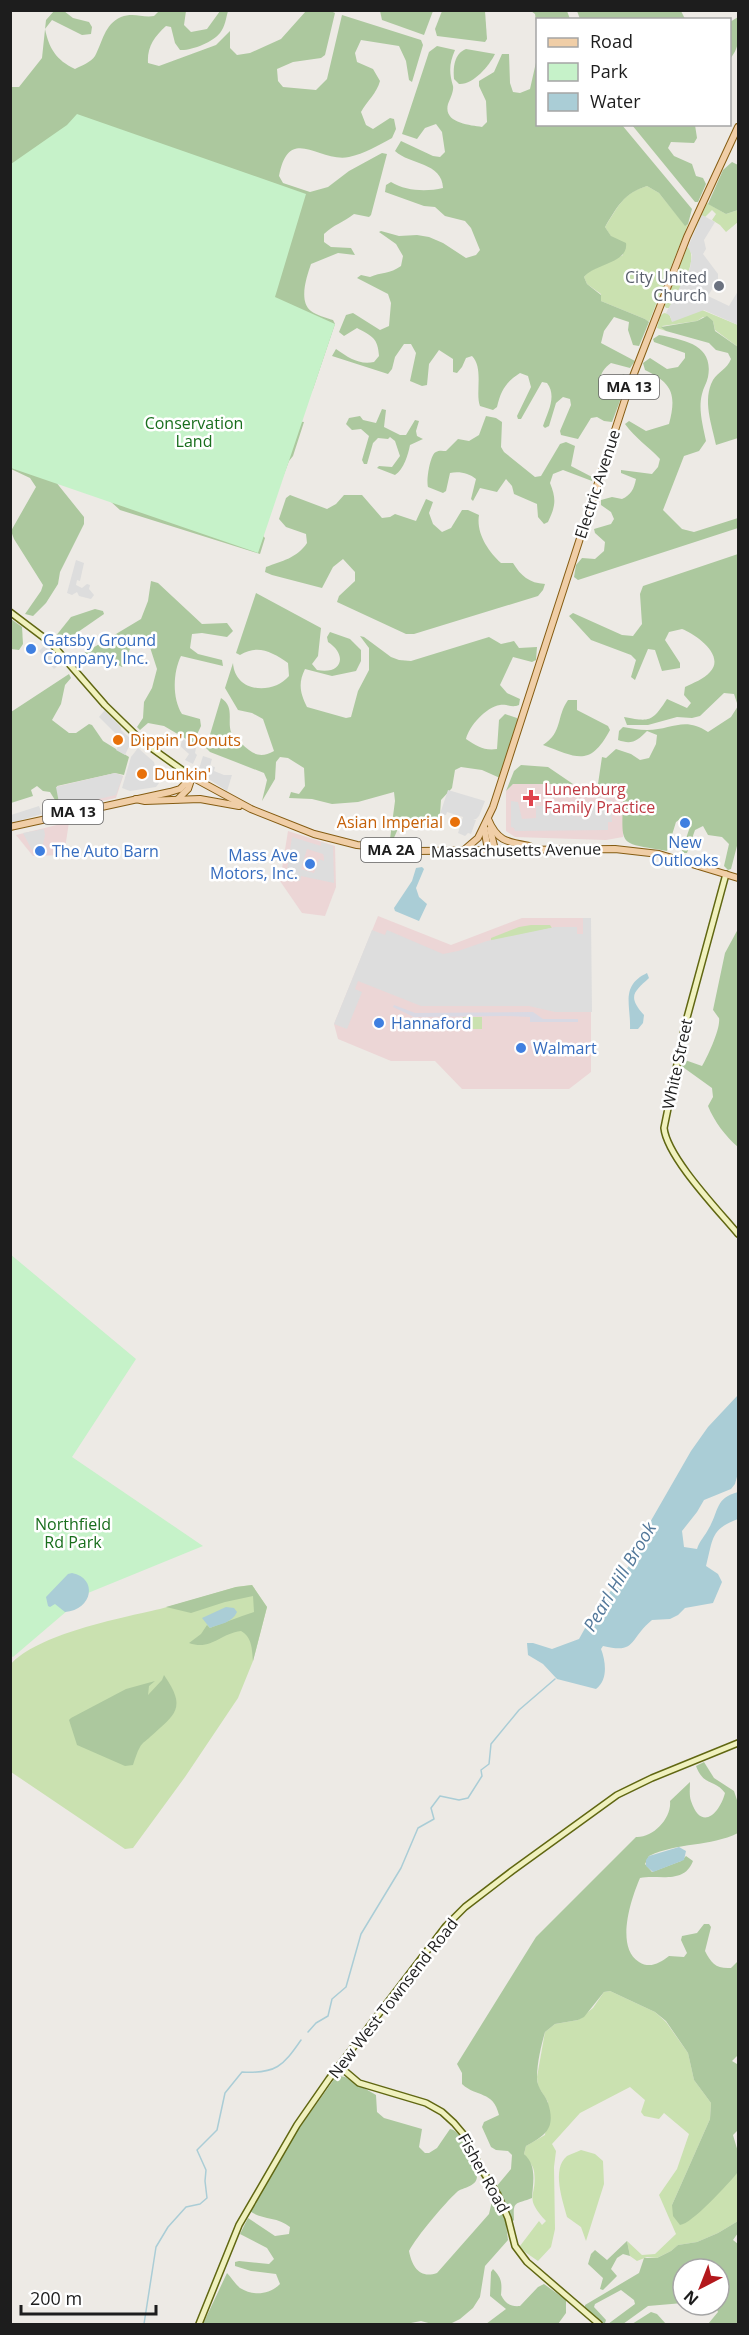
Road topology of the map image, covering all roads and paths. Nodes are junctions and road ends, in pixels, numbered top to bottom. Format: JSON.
{"nodes":[{"id":1,"x":738,"y":127,"type":"edge"},
{"id":2,"x":10,"y":612,"type":"edge"},
{"id":3,"x":192,"y":777,"type":"junction"},
{"id":4,"x":135,"y":799,"type":"junction"},
{"id":5,"x":178,"y":799,"type":"junction"},
{"id":6,"x":251,"y":809,"type":"junction"},
{"id":7,"x":488,"y":819,"type":"junction"},
{"id":8,"x":10,"y":827,"type":"edge"},
{"id":9,"x":484,"y":827,"type":"junction"},
{"id":10,"x":542,"y":849,"type":"junction"},
{"id":11,"x":464,"y":850,"type":"junction"},
{"id":12,"x":492,"y":850,"type":"junction"},
{"id":13,"x":726,"y":874,"type":"junction"},
{"id":14,"x":738,"y":878,"type":"edge"},
{"id":15,"x":738,"y":1233,"type":"edge"},
{"id":16,"x":738,"y":1743,"type":"edge"},
{"id":17,"x":339,"y":2066,"type":"junction"},
{"id":18,"x":200,"y":2325,"type":"edge"},
{"id":19,"x":599,"y":2325,"type":"edge"}],
"edges":[{"from":1,"to":7,"type":"main road","name":"Electric Avenue","number":"MA 13"},
{"from":2,"to":3,"type":"street","name":"Massachusetts Avenue","number":"MA 2A"},
{"from":3,"to":4,"type":"main road","number":"MA 13"},
{"from":3,"to":5,"type":"main road"},
{"from":3,"to":6,"type":"main road","name":"Massachusetts Avenue","number":"MA 2A"},
{"from":4,"to":5,"type":"main road","number":"MA 13"},
{"from":4,"to":8,"type":"main road","number":"MA 13"},
{"from":5,"to":6,"type":"main road","number":"MA 13"},
{"from":6,"to":11,"type":"main road","name":"Massachusetts Avenue","number":"MA 2A"},
{"from":7,"to":9,"type":"main road","number":"MA 13"},
{"from":7,"to":10,"type":"main road"},
{"from":7,"to":12,"type":"main road"},
{"from":9,"to":11,"type":"main road","number":"MA 13"},
{"from":9,"to":12,"type":"main road"},
{"from":10,"to":12,"type":"main road","name":"Massachusetts Avenue","number":"MA 2A"},
{"from":10,"to":13,"type":"main road","name":"Massachusetts Avenue","number":"MA 2A"},
{"from":11,"to":12,"type":"main road","name":"Massachusetts Avenue","number":"MA 2A"},
{"from":13,"to":14,"type":"main road","name":"Massachusetts Avenue","number":"MA 2A"},
{"from":13,"to":15,"type":"street","name":"White Street"},
{"from":16,"to":17,"type":"street","name":"New West Townsend Road"},
{"from":17,"to":18,"type":"street","name":"New West Townsend Road"},
{"from":17,"to":19,"type":"street","name":"Fisher Road"}]}
